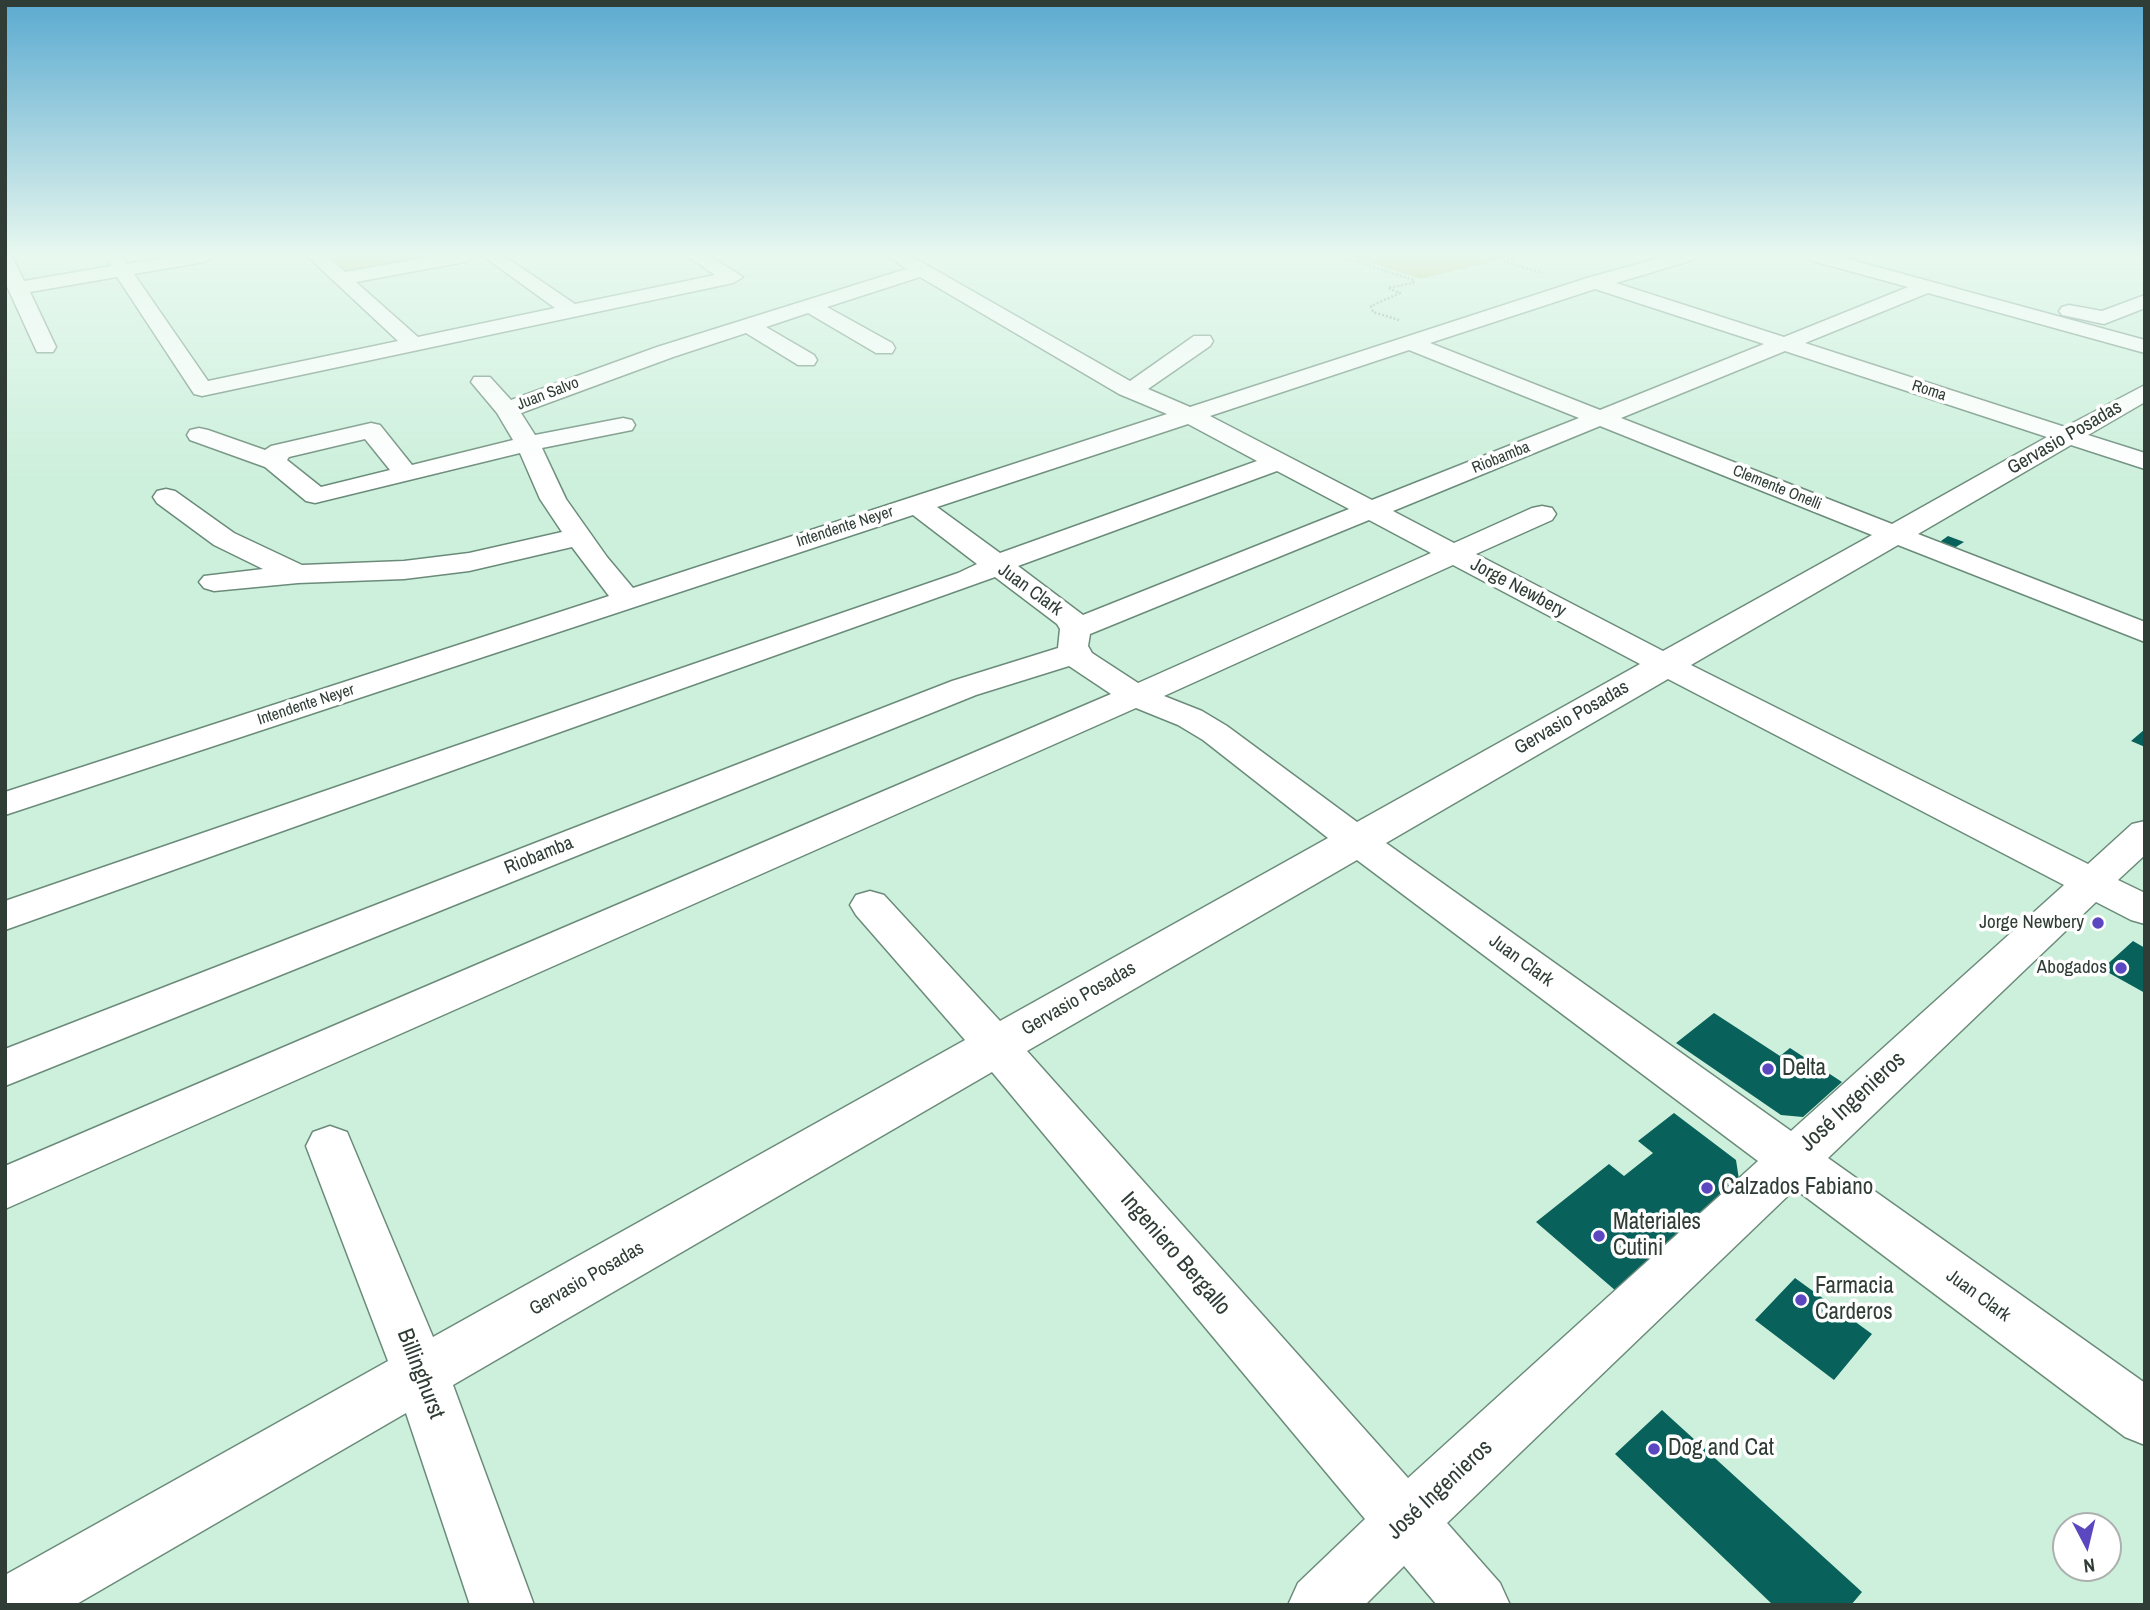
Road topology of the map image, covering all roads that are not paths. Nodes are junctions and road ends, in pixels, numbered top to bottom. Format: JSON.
{"nodes":[{"id":1,"x":37,"y":331,"type":"edge"},
{"id":2,"x":164,"y":331,"type":"edge"},
{"id":3,"x":399,"y":331,"type":"edge"},
{"id":4,"x":475,"y":331,"type":"edge"},
{"id":5,"x":731,"y":331,"type":"edge"},
{"id":6,"x":758,"y":331,"type":"edge"},
{"id":7,"x":854,"y":331,"type":"edge"},
{"id":8,"x":1028,"y":331,"type":"edge"},
{"id":9,"x":1446,"y":331,"type":"edge"},
{"id":10,"x":1742,"y":331,"type":"edge"},
{"id":11,"x":1815,"y":331,"type":"edge"},
{"id":12,"x":2092,"y":331,"type":"edge"},
{"id":13,"x":1202,"y":341,"type":"dead end"},
{"id":14,"x":1410,"y":342,"type":"junction"},
{"id":15,"x":413,"y":344,"type":"junction"},
{"id":16,"x":1784,"y":344,"type":"junction"},
{"id":17,"x":45,"y":347,"type":"dead end"},
{"id":18,"x":2145,"y":347,"type":"edge"},
{"id":19,"x":884,"y":348,"type":"dead end"},
{"id":20,"x":806,"y":360,"type":"dead end"},
{"id":21,"x":482,"y":382,"type":"dead end"},
{"id":22,"x":1131,"y":391,"type":"junction"},
{"id":23,"x":2145,"y":392,"type":"edge"},
{"id":24,"x":507,"y":410,"type":"junction"},
{"id":25,"x":1189,"y":415,"type":"junction"},
{"id":26,"x":1601,"y":418,"type":"junction"},
{"id":27,"x":623,"y":425,"type":"dead end"},
{"id":28,"x":199,"y":435,"type":"dead end"},
{"id":29,"x":2068,"y":436,"type":"junction"},
{"id":30,"x":528,"y":444,"type":"junction"},
{"id":31,"x":2145,"y":461,"type":"edge"},
{"id":32,"x":274,"y":462,"type":"junction"},
{"id":33,"x":1278,"y":462,"type":"junction"},
{"id":34,"x":405,"y":472,"type":"junction"},
{"id":35,"x":166,"y":497,"type":"dead end"},
{"id":36,"x":915,"y":504,"type":"junction"},
{"id":37,"x":1369,"y":511,"type":"junction"},
{"id":38,"x":1542,"y":514,"type":"dead end"},
{"id":39,"x":1894,"y":535,"type":"junction"},
{"id":40,"x":579,"y":537,"type":"junction"},
{"id":41,"x":1452,"y":553,"type":"junction"},
{"id":42,"x":997,"y":566,"type":"junction"},
{"id":43,"x":298,"y":574,"type":"junction"},
{"id":44,"x":214,"y":582,"type":"dead end"},
{"id":45,"x":627,"y":599,"type":"junction"},
{"id":46,"x":2145,"y":633,"type":"edge"},
{"id":47,"x":1076,"y":641,"type":"junction"},
{"id":48,"x":1666,"y":665,"type":"junction"},
{"id":49,"x":1136,"y":696,"type":"junction"},
{"id":50,"x":5,"y":804,"type":"edge"},
{"id":51,"x":2145,"y":833,"type":"edge"},
{"id":52,"x":1357,"y":841,"type":"junction"},
{"id":53,"x":2091,"y":883,"type":"junction"},
{"id":54,"x":870,"y":905,"type":"dead end"},
{"id":55,"x":2145,"y":910,"type":"edge"},
{"id":56,"x":5,"y":916,"type":"edge"},
{"id":57,"x":996,"y":1046,"type":"junction"},
{"id":58,"x":5,"y":1069,"type":"edge"},
{"id":59,"x":330,"y":1146,"type":"dead end"},
{"id":60,"x":1791,"y":1160,"type":"junction"},
{"id":61,"x":5,"y":1188,"type":"edge"},
{"id":62,"x":421,"y":1374,"type":"junction"},
{"id":63,"x":2145,"y":1417,"type":"edge"},
{"id":64,"x":1406,"y":1522,"type":"junction"},
{"id":65,"x":14,"y":1605,"type":"edge"},
{"id":66,"x":502,"y":1605,"type":"edge"},
{"id":67,"x":1320,"y":1605,"type":"edge"},
{"id":68,"x":1478,"y":1605,"type":"edge"}],
"edges":[{"from":1,"to":17,"type":"street"},
{"from":2,"to":15,"type":"street"},
{"from":3,"to":15,"type":"street"},
{"from":4,"to":15,"type":"street"},
{"from":5,"to":24,"type":"street","name":"Juan Salvo"},
{"from":6,"to":20,"type":"street"},
{"from":7,"to":19,"type":"street"},
{"from":8,"to":22,"type":"street","name":"Jorge Newbery"},
{"from":9,"to":14,"type":"street","name":"Intendente Neyer"},
{"from":10,"to":16,"type":"street","name":"Roma"},
{"from":11,"to":16,"type":"street","name":"Riobamba"},
{"from":12,"to":18,"type":"street"},
{"from":13,"to":22,"type":"street"},
{"from":14,"to":25,"type":"street","name":"Intendente Neyer"},
{"from":14,"to":26,"type":"street","name":"Clemente Onelli"},
{"from":16,"to":26,"type":"street","name":"Riobamba"},
{"from":16,"to":29,"type":"street","name":"Roma"},
{"from":21,"to":24,"type":"street"},
{"from":22,"to":25,"type":"street","name":"Jorge Newbery"},
{"from":23,"to":29,"type":"street","name":"Gervasio Posadas"},
{"from":24,"to":30,"type":"street","name":"Juan Salvo"},
{"from":25,"to":33,"type":"street","name":"Jorge Newbery"},
{"from":25,"to":36,"type":"street","name":"Intendente Neyer"},
{"from":26,"to":37,"type":"street","name":"Riobamba"},
{"from":26,"to":39,"type":"street","name":"Clemente Onelli"},
{"from":27,"to":30,"type":"street"},
{"from":28,"to":32,"type":"street"},
{"from":29,"to":31,"type":"street","name":"Roma"},
{"from":29,"to":39,"type":"street","name":"Gervasio Posadas"},
{"from":30,"to":34,"type":"street"},
{"from":30,"to":40,"type":"street","name":"Juan Salvo"},
{"from":32,"to":34,"type":"street"},
{"from":32,"to":34,"type":"street"},
{"from":33,"to":37,"type":"street","name":"Jorge Newbery"},
{"from":33,"to":42,"type":"street"},
{"from":35,"to":43,"type":"street"},
{"from":36,"to":42,"type":"street","name":"Juan Clark"},
{"from":36,"to":45,"type":"street","name":"Intendente Neyer"},
{"from":37,"to":41,"type":"street","name":"Jorge Newbery"},
{"from":37,"to":47,"type":"street","name":"Riobamba"},
{"from":38,"to":41,"type":"street"},
{"from":39,"to":46,"type":"street","name":"Clemente Onelli"},
{"from":39,"to":48,"type":"street","name":"Gervasio Posadas"},
{"from":40,"to":43,"type":"street"},
{"from":40,"to":45,"type":"street","name":"Juan Salvo"},
{"from":41,"to":48,"type":"street","name":"Jorge Newbery"},
{"from":41,"to":49,"type":"street"},
{"from":42,"to":47,"type":"street","name":"Juan Clark"},
{"from":42,"to":56,"type":"street"},
{"from":43,"to":44,"type":"street"},
{"from":45,"to":50,"type":"street","name":"Intendente Neyer"},
{"from":47,"to":49,"type":"street","name":"Juan Clark"},
{"from":47,"to":58,"type":"street","name":"Riobamba"},
{"from":48,"to":52,"type":"street","name":"Gervasio Posadas"},
{"from":48,"to":53,"type":"street","name":"Jorge Newbery"},
{"from":49,"to":52,"type":"street","name":"Juan Clark"},
{"from":49,"to":61,"type":"street"},
{"from":51,"to":53,"type":"street","name":"José Ingenieros"},
{"from":52,"to":57,"type":"street","name":"Gervasio Posadas"},
{"from":52,"to":60,"type":"street","name":"Juan Clark"},
{"from":53,"to":55,"type":"street","name":"Jorge Newbery"},
{"from":53,"to":60,"type":"street","name":"José Ingenieros"},
{"from":54,"to":57,"type":"street","name":"Ingeniero Bergallo"},
{"from":57,"to":62,"type":"street","name":"Gervasio Posadas"},
{"from":57,"to":64,"type":"street","name":"Ingeniero Bergallo"},
{"from":59,"to":62,"type":"street","name":"Billinghurst"},
{"from":60,"to":63,"type":"street","name":"Juan Clark"},
{"from":60,"to":64,"type":"street","name":"José Ingenieros"},
{"from":62,"to":65,"type":"street","name":"Gervasio Posadas"},
{"from":62,"to":66,"type":"street","name":"Billinghurst"},
{"from":64,"to":67,"type":"street","name":"José Ingenieros"},
{"from":64,"to":68,"type":"street","name":"Ingeniero Bergallo"}]}
